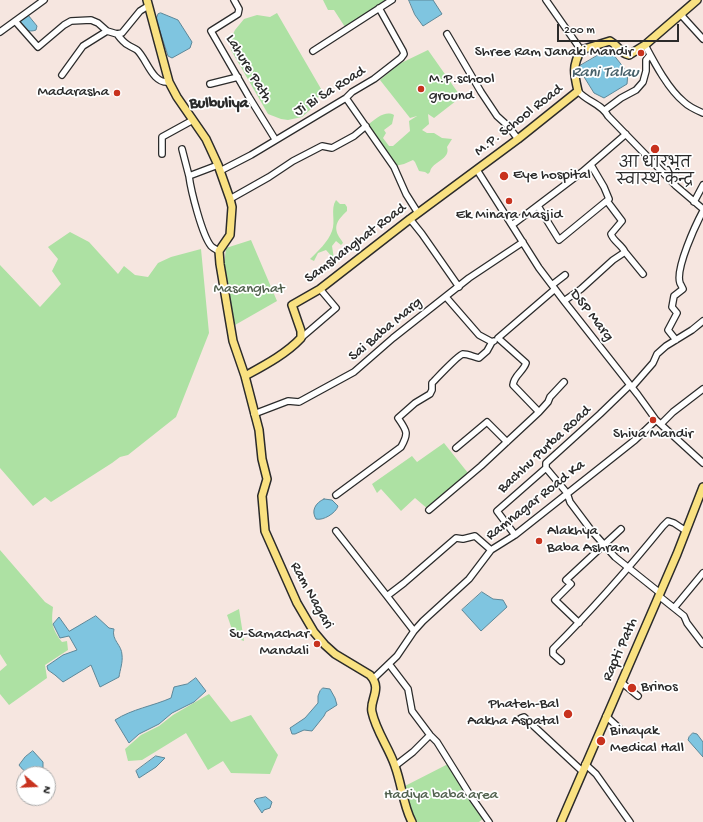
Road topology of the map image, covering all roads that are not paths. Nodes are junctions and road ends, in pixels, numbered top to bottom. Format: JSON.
{"nodes":[{"id":1,"x":44,"y":0,"type":"edge"},
{"id":2,"x":234,"y":0,"type":"edge"},
{"id":3,"x":392,"y":0,"type":"edge"},
{"id":4,"x":546,"y":0,"type":"edge"},
{"id":5,"x":697,"y":0,"type":"edge"},
{"id":6,"x":147,"y":3,"type":"edge"},
{"id":7,"x":379,"y":8,"type":"junction"},
{"id":8,"x":682,"y":13,"type":"junction"},
{"id":9,"x":15,"y":21,"type":"junction"},
{"id":10,"x":107,"y":31,"type":"junction"},
{"id":11,"x":0,"y":32,"type":"edge"},
{"id":12,"x":117,"y":34,"type":"junction"},
{"id":13,"x":447,"y":34,"type":"dead end"},
{"id":14,"x":703,"y":39,"type":"edge"},
{"id":15,"x":645,"y":45,"type":"junction"},
{"id":16,"x":581,"y":50,"type":"junction"},
{"id":17,"x":313,"y":51,"type":"dead end"},
{"id":18,"x":650,"y":55,"type":"junction"},
{"id":19,"x":62,"y":75,"type":"dead end"},
{"id":20,"x":238,"y":77,"type":"junction"},
{"id":21,"x":169,"y":82,"type":"junction"},
{"id":22,"x":210,"y":84,"type":"dead end"},
{"id":23,"x":578,"y":92,"type":"junction"},
{"id":24,"x":346,"y":98,"type":"junction"},
{"id":25,"x":605,"y":110,"type":"junction"},
{"id":26,"x":703,"y":113,"type":"edge"},
{"id":27,"x":194,"y":120,"type":"junction"},
{"id":28,"x":366,"y":126,"type":"junction"},
{"id":29,"x":626,"y":134,"type":"junction"},
{"id":30,"x":275,"y":139,"type":"junction"},
{"id":31,"x":518,"y":139,"type":"junction"},
{"id":32,"x":182,"y":149,"type":"dead end"},
{"id":33,"x":162,"y":154,"type":"dead end"},
{"id":34,"x":591,"y":165,"type":"junction"},
{"id":35,"x":219,"y":168,"type":"junction"},
{"id":36,"x":477,"y":170,"type":"junction"},
{"id":37,"x":189,"y":176,"type":"junction"},
{"id":38,"x":703,"y":185,"type":"edge"},
{"id":39,"x":230,"y":198,"type":"junction"},
{"id":40,"x":608,"y":200,"type":"junction"},
{"id":41,"x":694,"y":202,"type":"junction"},
{"id":42,"x":538,"y":206,"type":"junction"},
{"id":43,"x":703,"y":210,"type":"edge"},
{"id":44,"x":418,"y":213,"type":"junction"},
{"id":45,"x":410,"y":218,"type":"junction"},
{"id":46,"x":512,"y":225,"type":"junction"},
{"id":47,"x":523,"y":242,"type":"junction"},
{"id":48,"x":219,"y":251,"type":"junction"},
{"id":49,"x":625,"y":252,"type":"junction"},
{"id":50,"x":643,"y":274,"type":"dead end"},
{"id":51,"x":565,"y":275,"type":"dead end"},
{"id":52,"x":459,"y":287,"type":"junction"},
{"id":53,"x":553,"y":287,"type":"junction"},
{"id":54,"x":320,"y":289,"type":"junction"},
{"id":55,"x":446,"y":297,"type":"junction"},
{"id":56,"x":564,"y":301,"type":"junction"},
{"id":57,"x":703,"y":321,"type":"edge"},
{"id":58,"x":301,"y":338,"type":"junction"},
{"id":59,"x":498,"y":338,"type":"junction"},
{"id":60,"x":676,"y":340,"type":"junction"},
{"id":61,"x":492,"y":342,"type":"junction"},
{"id":62,"x":245,"y":376,"type":"junction"},
{"id":63,"x":564,"y":382,"type":"dead end"},
{"id":64,"x":631,"y":386,"type":"junction"},
{"id":65,"x":703,"y":389,"type":"edge"},
{"id":66,"x":539,"y":412,"type":"junction"},
{"id":67,"x":254,"y":414,"type":"junction"},
{"id":68,"x":656,"y":420,"type":"junction"},
{"id":69,"x":661,"y":424,"type":"junction"},
{"id":70,"x":507,"y":442,"type":"junction"},
{"id":71,"x":456,"y":448,"type":"dead end"},
{"id":72,"x":703,"y":463,"type":"edge"},
{"id":73,"x":546,"y":468,"type":"junction"},
{"id":74,"x":703,"y":487,"type":"edge"},
{"id":75,"x":567,"y":493,"type":"junction"},
{"id":76,"x":336,"y":495,"type":"dead end"},
{"id":77,"x":429,"y":510,"type":"dead end"},
{"id":78,"x":621,"y":529,"type":"dead end"},
{"id":79,"x":336,"y":531,"type":"dead end"},
{"id":80,"x":686,"y":531,"type":"junction"},
{"id":81,"x":515,"y":535,"type":"junction"},
{"id":82,"x":604,"y":545,"type":"junction"},
{"id":83,"x":491,"y":550,"type":"junction"},
{"id":84,"x":628,"y":568,"type":"junction"},
{"id":85,"x":703,"y":573,"type":"edge"},
{"id":86,"x":659,"y":595,"type":"junction"},
{"id":87,"x":387,"y":596,"type":"junction"},
{"id":88,"x":674,"y":608,"type":"junction"},
{"id":89,"x":579,"y":623,"type":"junction"},
{"id":90,"x":414,"y":630,"type":"junction"},
{"id":91,"x":703,"y":644,"type":"edge"},
{"id":92,"x":561,"y":661,"type":"dead end"},
{"id":93,"x":389,"y":664,"type":"junction"},
{"id":94,"x":373,"y":679,"type":"junction"},
{"id":95,"x":621,"y":682,"type":"junction"},
{"id":96,"x":638,"y":696,"type":"dead end"},
{"id":97,"x":606,"y":716,"type":"junction"},
{"id":98,"x":521,"y":718,"type":"dead end"},
{"id":99,"x":620,"y":728,"type":"dead end"},
{"id":100,"x":430,"y":735,"type":"junction"},
{"id":101,"x":395,"y":766,"type":"junction"},
{"id":102,"x":584,"y":768,"type":"junction"},
{"id":103,"x":412,"y":822,"type":"edge"},
{"id":104,"x":489,"y":822,"type":"edge"},
{"id":105,"x":561,"y":822,"type":"edge"},
{"id":106,"x":630,"y":822,"type":"edge"}],
"edges":[{"from":1,"to":9,"type":"street"},
{"from":2,"to":20,"type":"street","name":"Lahure Path"},
{"from":3,"to":7,"type":"street"},
{"from":4,"to":16,"type":"street"},
{"from":5,"to":8,"type":"main road"},
{"from":6,"to":12,"type":"street"},
{"from":6,"to":21,"type":"main road"},
{"from":7,"to":17,"type":"street"},
{"from":7,"to":24,"type":"street","name":"Ji Bi Sa Road"},
{"from":8,"to":14,"type":"street"},
{"from":8,"to":15,"type":"main road"},
{"from":9,"to":10,"type":"street"},
{"from":9,"to":11,"type":"street"},
{"from":10,"to":12,"type":"street"},
{"from":10,"to":19,"type":"street"},
{"from":12,"to":21,"type":"street"},
{"from":13,"to":31,"type":"street"},
{"from":15,"to":16,"type":"main road"},
{"from":15,"to":18,"type":"street"},
{"from":16,"to":23,"type":"main road"},
{"from":18,"to":25,"type":"street"},
{"from":18,"to":26,"type":"street"},
{"from":20,"to":22,"type":"street"},
{"from":20,"to":30,"type":"street","name":"Lahure Path"},
{"from":21,"to":27,"type":"main road"},
{"from":23,"to":25,"type":"street"},
{"from":23,"to":31,"type":"main road","name":"M.P. School Road"},
{"from":24,"to":28,"type":"street"},
{"from":24,"to":30,"type":"street","name":"Ji Bi Sa Road"},
{"from":25,"to":29,"type":"street"},
{"from":27,"to":33,"type":"street"},
{"from":27,"to":35,"type":"main road"},
{"from":28,"to":39,"type":"street"},
{"from":28,"to":44,"type":"street"},
{"from":29,"to":34,"type":"street"},
{"from":29,"to":41,"type":"street"},
{"from":30,"to":35,"type":"street","name":"Ji Bi Sa Road"},
{"from":31,"to":36,"type":"main road","name":"M.P. School Road"},
{"from":32,"to":37,"type":"street"},
{"from":34,"to":40,"type":"street"},
{"from":34,"to":42,"type":"street"},
{"from":35,"to":37,"type":"street","name":"Ji Bi Sa Road"},
{"from":35,"to":39,"type":"main road"},
{"from":36,"to":44,"type":"main road","name":"Samshanghat Road"},
{"from":36,"to":46,"type":"street","name":"DSP Marg"},
{"from":37,"to":48,"type":"street"},
{"from":38,"to":41,"type":"street"},
{"from":39,"to":48,"type":"main road"},
{"from":40,"to":42,"type":"street"},
{"from":40,"to":49,"type":"street"},
{"from":41,"to":43,"type":"street"},
{"from":42,"to":46,"type":"street"},
{"from":43,"to":60,"type":"street"},
{"from":44,"to":45,"type":"main road","name":"Samshanghat Road"},
{"from":45,"to":52,"type":"street"},
{"from":45,"to":54,"type":"main road","name":"Samshanghat Road"},
{"from":46,"to":47,"type":"street","name":"DSP Marg"},
{"from":47,"to":52,"type":"street","name":"Sai Baba Marg"},
{"from":47,"to":53,"type":"street","name":"DSP Marg"},
{"from":48,"to":62,"type":"main road","name":"Ram Nagari"},
{"from":49,"to":50,"type":"street"},
{"from":49,"to":56,"type":"street"},
{"from":51,"to":53,"type":"street"},
{"from":52,"to":55,"type":"street","name":"Sai Baba Marg"},
{"from":53,"to":56,"type":"street","name":"DSP Marg"},
{"from":53,"to":59,"type":"street"},
{"from":54,"to":58,"type":"main road","name":"Samshanghat Road"},
{"from":54,"to":58,"type":"street"},
{"from":55,"to":61,"type":"street"},
{"from":55,"to":67,"type":"street","name":"Sai Baba Marg"},
{"from":56,"to":64,"type":"street","name":"DSP Marg"},
{"from":57,"to":60,"type":"street","name":"Bachhu Purba Road"},
{"from":58,"to":62,"type":"main road"},
{"from":59,"to":61,"type":"street"},
{"from":59,"to":66,"type":"street"},
{"from":60,"to":64,"type":"street","name":"Bachhu Purba Road"},
{"from":61,"to":76,"type":"street"},
{"from":62,"to":67,"type":"main road","name":"Ram Nagari"},
{"from":63,"to":66,"type":"street"},
{"from":64,"to":68,"type":"street","name":"DSP Marg"},
{"from":64,"to":73,"type":"street","name":"Bachhu Purba Road"},
{"from":65,"to":69,"type":"street"},
{"from":66,"to":70,"type":"street"},
{"from":67,"to":94,"type":"main road","name":"Ram Nagari"},
{"from":68,"to":69,"type":"street","name":"DSP Marg"},
{"from":68,"to":75,"type":"street","name":"Ramnagar Road Ka"},
{"from":69,"to":72,"type":"street","name":"DSP Marg"},
{"from":70,"to":71,"type":"street"},
{"from":70,"to":77,"type":"street"},
{"from":73,"to":75,"type":"street"},
{"from":73,"to":81,"type":"street","name":"Bachhu Purba Road"},
{"from":74,"to":80,"type":"main road","name":"Rapti Path"},
{"from":75,"to":81,"type":"street","name":"Ramnagar Road Ka"},
{"from":75,"to":82,"type":"street"},
{"from":78,"to":82,"type":"street"},
{"from":79,"to":87,"type":"street"},
{"from":80,"to":84,"type":"street"},
{"from":80,"to":86,"type":"main road","name":"Rapti Path"},
{"from":81,"to":83,"type":"street","name":"Ramnagar Road Ka"},
{"from":82,"to":84,"type":"street"},
{"from":82,"to":89,"type":"street"},
{"from":83,"to":87,"type":"street"},
{"from":83,"to":90,"type":"street","name":"Ramnagar Road Ka"},
{"from":84,"to":86,"type":"street"},
{"from":84,"to":89,"type":"street"},
{"from":85,"to":88,"type":"street"},
{"from":86,"to":88,"type":"street"},
{"from":86,"to":95,"type":"main road","name":"Rapti Path"},
{"from":87,"to":90,"type":"street"},
{"from":88,"to":91,"type":"street"},
{"from":89,"to":92,"type":"street"},
{"from":90,"to":93,"type":"street","name":"Ramnagar Road Ka"},
{"from":93,"to":94,"type":"street","name":"Ramnagar Road Ka"},
{"from":93,"to":100,"type":"street"},
{"from":94,"to":101,"type":"main road"},
{"from":95,"to":96,"type":"street"},
{"from":95,"to":97,"type":"main road","name":"Rapti Path"},
{"from":97,"to":99,"type":"street"},
{"from":97,"to":102,"type":"main road","name":"Rapti Path"},
{"from":98,"to":102,"type":"street"},
{"from":100,"to":101,"type":"street"},
{"from":100,"to":104,"type":"street"},
{"from":101,"to":103,"type":"main road"},
{"from":102,"to":105,"type":"main road","name":"Rapti Path"},
{"from":102,"to":106,"type":"street"}]}
